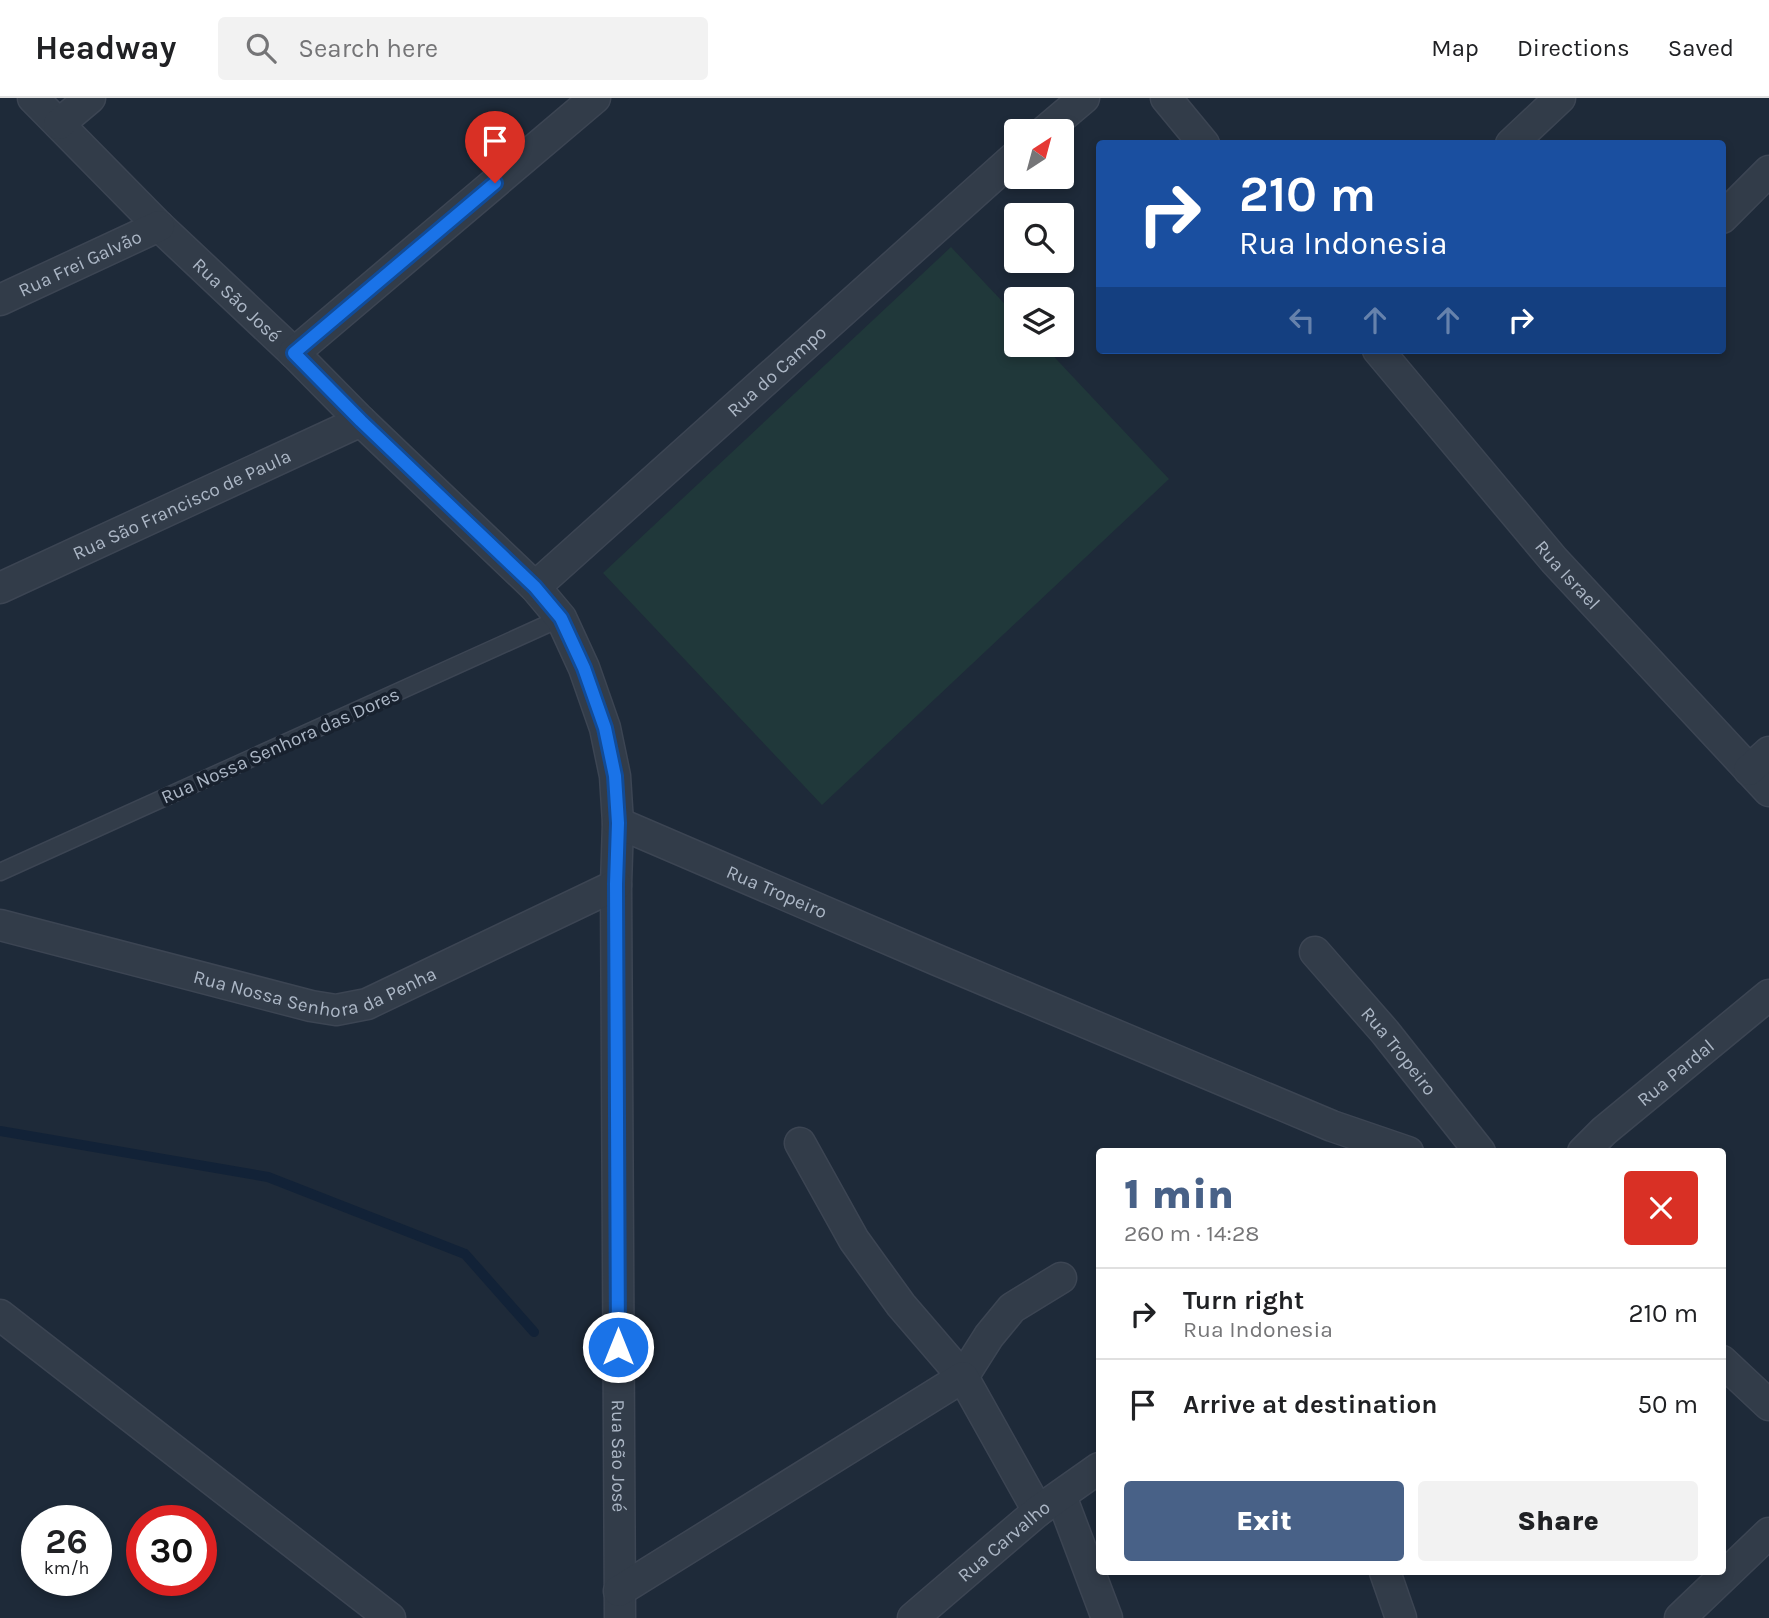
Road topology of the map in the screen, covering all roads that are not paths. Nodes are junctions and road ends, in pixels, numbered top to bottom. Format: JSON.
{"nodes":[{"id":1,"x":33,"y":98,"type":"edge"},
{"id":2,"x":90,"y":98,"type":"edge"},
{"id":3,"x":595,"y":98,"type":"edge"},
{"id":4,"x":1084,"y":98,"type":"edge"},
{"id":5,"x":1166,"y":98,"type":"edge"},
{"id":6,"x":1560,"y":98,"type":"edge"},
{"id":7,"x":1059,"y":119,"type":"edge"},
{"id":8,"x":60,"y":124,"type":"junction"},
{"id":9,"x":1201,"y":140,"type":"edge"},
{"id":10,"x":1515,"y":140,"type":"edge"},
{"id":11,"x":1004,"y":167,"type":"edge"},
{"id":12,"x":1769,"y":171,"type":"edge"},
{"id":13,"x":1726,"y":214,"type":"edge"},
{"id":14,"x":159,"y":226,"type":"junction"},
{"id":15,"x":0,"y":300,"type":"edge"},
{"id":16,"x":294,"y":353,"type":"junction"},
{"id":17,"x":1381,"y":354,"type":"edge"},
{"id":18,"x":361,"y":421,"type":"junction"},
{"id":19,"x":535,"y":587,"type":"junction"},
{"id":20,"x":0,"y":588,"type":"edge"},
{"id":21,"x":561,"y":618,"type":"junction"},
{"id":22,"x":1762,"y":771,"type":"edge"},
{"id":23,"x":618,"y":823,"type":"junction"},
{"id":24,"x":0,"y":872,"type":"edge"},
{"id":25,"x":616,"y":884,"type":"junction"},
{"id":26,"x":0,"y":925,"type":"edge"},
{"id":27,"x":1315,"y":952,"type":"dead end"},
{"id":28,"x":1769,"y":995,"type":"edge"},
{"id":29,"x":800,"y":1143,"type":"dead end"},
{"id":30,"x":1396,"y":1148,"type":"edge"},
{"id":31,"x":1477,"y":1148,"type":"edge"},
{"id":32,"x":1587,"y":1148,"type":"edge"},
{"id":33,"x":1061,"y":1278,"type":"dead end"},
{"id":34,"x":0,"y":1315,"type":"edge"},
{"id":35,"x":1726,"y":1365,"type":"edge"},
{"id":36,"x":963,"y":1377,"type":"junction"},
{"id":37,"x":1769,"y":1405,"type":"edge"},
{"id":38,"x":1096,"y":1470,"type":"edge"},
{"id":39,"x":1049,"y":1503,"type":"junction"},
{"id":40,"x":1769,"y":1533,"type":"edge"},
{"id":41,"x":1726,"y":1574,"type":"edge"},
{"id":42,"x":1386,"y":1575,"type":"edge"},
{"id":43,"x":1725,"y":1575,"type":"edge"},
{"id":44,"x":620,"y":1605,"type":"edge"},
{"id":45,"x":390,"y":1618,"type":"edge"},
{"id":46,"x":914,"y":1618,"type":"edge"},
{"id":47,"x":1107,"y":1618,"type":"edge"},
{"id":48,"x":1401,"y":1618,"type":"edge"},
{"id":49,"x":1680,"y":1618,"type":"edge"}],
"edges":[{"from":1,"to":8,"type":"street","name":"Rua São José"},
{"from":2,"to":8,"type":"street"},
{"from":3,"to":16,"type":"street"},
{"from":4,"to":7,"type":"street"},
{"from":5,"to":9,"type":"street"},
{"from":6,"to":10,"type":"street"},
{"from":8,"to":14,"type":"street","name":"Rua São José"},
{"from":11,"to":19,"type":"street","name":"Rua do Campo"},
{"from":12,"to":13,"type":"street"},
{"from":14,"to":15,"type":"street","name":"Rua Frei Galvão"},
{"from":14,"to":16,"type":"street","name":"Rua São José"},
{"from":16,"to":18,"type":"street","name":"Rua São José"},
{"from":17,"to":22,"type":"street","name":"Rua Israel"},
{"from":18,"to":19,"type":"street","name":"Rua São José"},
{"from":18,"to":20,"type":"street","name":"Rua São Francisco de Paula"},
{"from":19,"to":21,"type":"street","name":"Rua São José"},
{"from":21,"to":23,"type":"street","name":"Rua São José"},
{"from":21,"to":24,"type":"lane","name":"Rua Nossa Senhora das Dores"},
{"from":23,"to":25,"type":"street","name":"Rua São José"},
{"from":23,"to":30,"type":"street","name":"Rua Tropeiro"},
{"from":25,"to":26,"type":"street","name":"Rua Nossa Senhora da Penha"},
{"from":25,"to":44,"type":"street","name":"Rua São José"},
{"from":27,"to":31,"type":"street","name":"Rua Tropeiro"},
{"from":28,"to":32,"type":"street","name":"Rua Pardal"},
{"from":29,"to":36,"type":"street"},
{"from":33,"to":36,"type":"street"},
{"from":34,"to":45,"type":"street"},
{"from":35,"to":37,"type":"street"},
{"from":36,"to":39,"type":"street"},
{"from":36,"to":44,"type":"street"},
{"from":38,"to":39,"type":"street","name":"Rua Carvalho"},
{"from":39,"to":46,"type":"street","name":"Rua Carvalho"},
{"from":39,"to":47,"type":"street"},
{"from":40,"to":41,"type":"street"},
{"from":42,"to":48,"type":"street"},
{"from":43,"to":49,"type":"street"}]}
